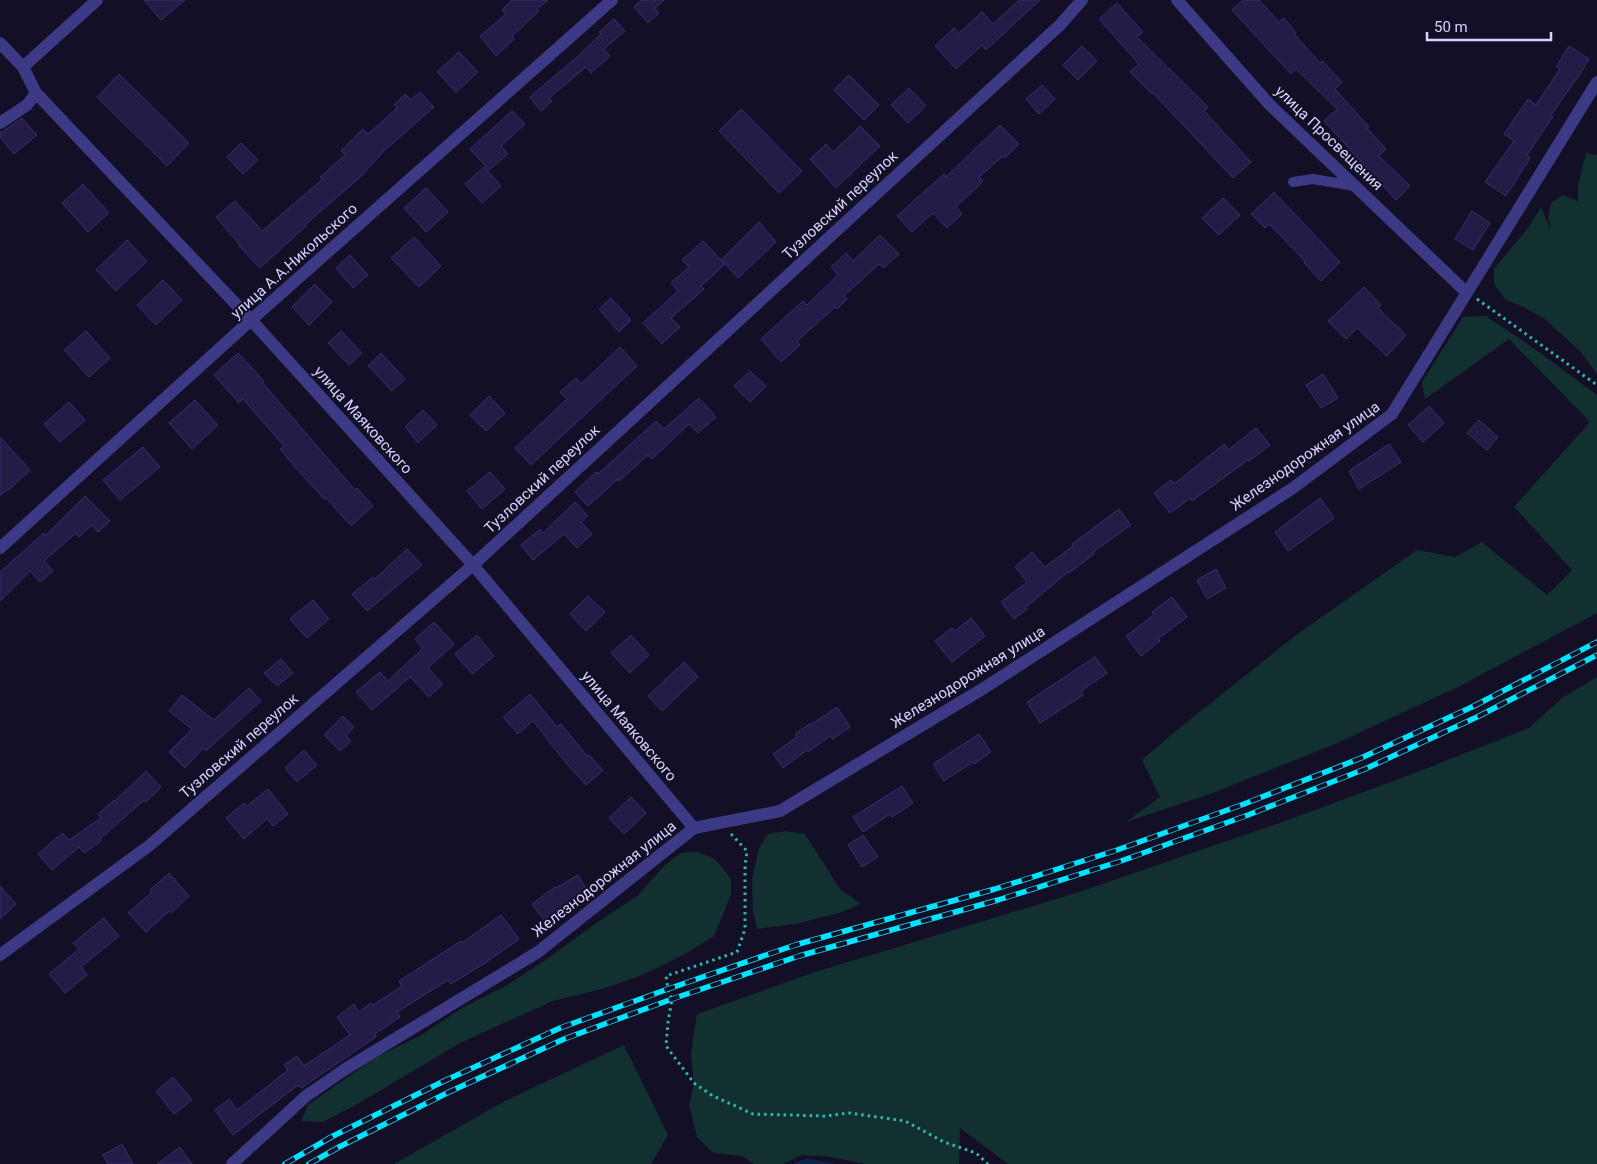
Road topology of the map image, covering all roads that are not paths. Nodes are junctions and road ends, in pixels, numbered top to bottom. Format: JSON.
{"nodes":[{"id":1,"x":97,"y":0,"type":"edge"},
{"id":2,"x":612,"y":0,"type":"edge"},
{"id":3,"x":1082,"y":0,"type":"edge"},
{"id":4,"x":1178,"y":0,"type":"edge"},
{"id":5,"x":0,"y":43,"type":"edge"},
{"id":6,"x":23,"y":67,"type":"junction"},
{"id":7,"x":1597,"y":82,"type":"edge"},
{"id":8,"x":36,"y":94,"type":"junction"},
{"id":9,"x":0,"y":123,"type":"edge"},
{"id":10,"x":1293,"y":182,"type":"dead end"},
{"id":11,"x":1355,"y":186,"type":"junction"},
{"id":12,"x":1466,"y":292,"type":"junction"},
{"id":13,"x":251,"y":320,"type":"junction"},
{"id":14,"x":0,"y":548,"type":"edge"},
{"id":15,"x":472,"y":565,"type":"junction"},
{"id":16,"x":694,"y":828,"type":"junction"},
{"id":17,"x":0,"y":955,"type":"edge"},
{"id":18,"x":232,"y":1164,"type":"edge"}],
"edges":[{"from":1,"to":6,"type":"street"},
{"from":2,"to":13,"type":"street","name":"улица А.А.Никольского"},
{"from":3,"to":15,"type":"street","name":"Тузловский переулок"},
{"from":4,"to":11,"type":"street","name":"улица Просвещения"},
{"from":5,"to":6,"type":"street","name":"улица Маяковского"},
{"from":6,"to":8,"type":"street","name":"улица Маяковского"},
{"from":7,"to":12,"type":"street","name":"Железнодорожная улица"},
{"from":8,"to":9,"type":"street"},
{"from":8,"to":13,"type":"street","name":"улица Маяковского"},
{"from":10,"to":11,"type":"lane"},
{"from":11,"to":12,"type":"street","name":"улица Просвещения"},
{"from":12,"to":16,"type":"street","name":"Железнодорожная улица"},
{"from":13,"to":14,"type":"street","name":"улица А.А.Никольского"},
{"from":13,"to":15,"type":"street","name":"улица Маяковского"},
{"from":15,"to":16,"type":"street","name":"улица Маяковского"},
{"from":15,"to":17,"type":"street","name":"Тузловский переулок"},
{"from":16,"to":18,"type":"street","name":"Железнодорожная улица"}]}
